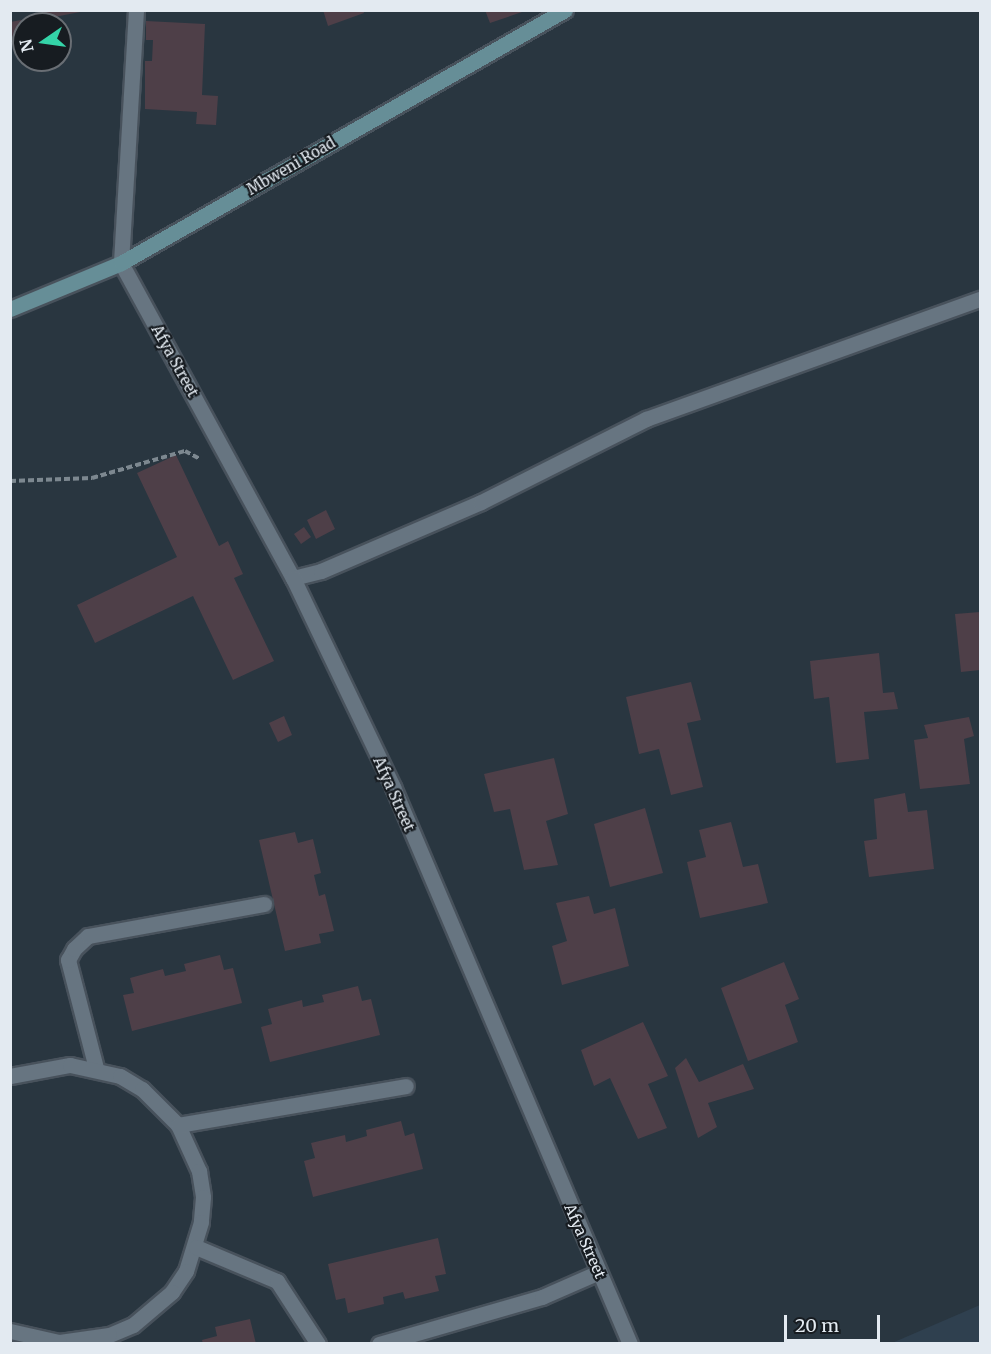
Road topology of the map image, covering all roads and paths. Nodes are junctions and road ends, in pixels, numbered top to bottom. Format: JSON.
{"nodes":[{"id":1,"x":136,"y":10,"type":"edge"},
{"id":2,"x":565,"y":10,"type":"edge"},
{"id":3,"x":120,"y":263,"type":"junction"},
{"id":4,"x":981,"y":299,"type":"edge"},
{"id":5,"x":10,"y":309,"type":"edge"},
{"id":6,"x":203,"y":460,"type":"dead end"},
{"id":7,"x":10,"y":481,"type":"edge"},
{"id":8,"x":293,"y":578,"type":"junction"},
{"id":9,"x":264,"y":904,"type":"dead end"},
{"id":10,"x":96,"y":1068,"type":"junction"},
{"id":11,"x":10,"y":1076,"type":"edge"},
{"id":12,"x":406,"y":1086,"type":"dead end"},
{"id":13,"x":178,"y":1125,"type":"junction"},
{"id":14,"x":196,"y":1247,"type":"junction"},
{"id":15,"x":599,"y":1272,"type":"junction"},
{"id":16,"x":10,"y":1331,"type":"edge"},
{"id":17,"x":85,"y":1342,"type":"edge"},
{"id":18,"x":318,"y":1344,"type":"edge"},
{"id":19,"x":379,"y":1344,"type":"edge"},
{"id":20,"x":630,"y":1344,"type":"edge"}],
"edges":[{"from":1,"to":3,"type":"street"},
{"from":2,"to":3,"type":"street","name":"Mbweni Road"},
{"from":3,"to":5,"type":"street","name":"Mbweni Road"},
{"from":3,"to":8,"type":"street","name":"Afya Street"},
{"from":4,"to":8,"type":"street"},
{"from":6,"to":7,"type":"path"},
{"from":8,"to":15,"type":"street","name":"Afya Street"},
{"from":9,"to":10,"type":"street"},
{"from":10,"to":11,"type":"street"},
{"from":10,"to":13,"type":"street"},
{"from":12,"to":13,"type":"street"},
{"from":13,"to":14,"type":"street"},
{"from":14,"to":17,"type":"street"},
{"from":14,"to":18,"type":"street"},
{"from":15,"to":19,"type":"street"},
{"from":15,"to":20,"type":"street","name":"Afya Street"},
{"from":16,"to":17,"type":"street"}]}
